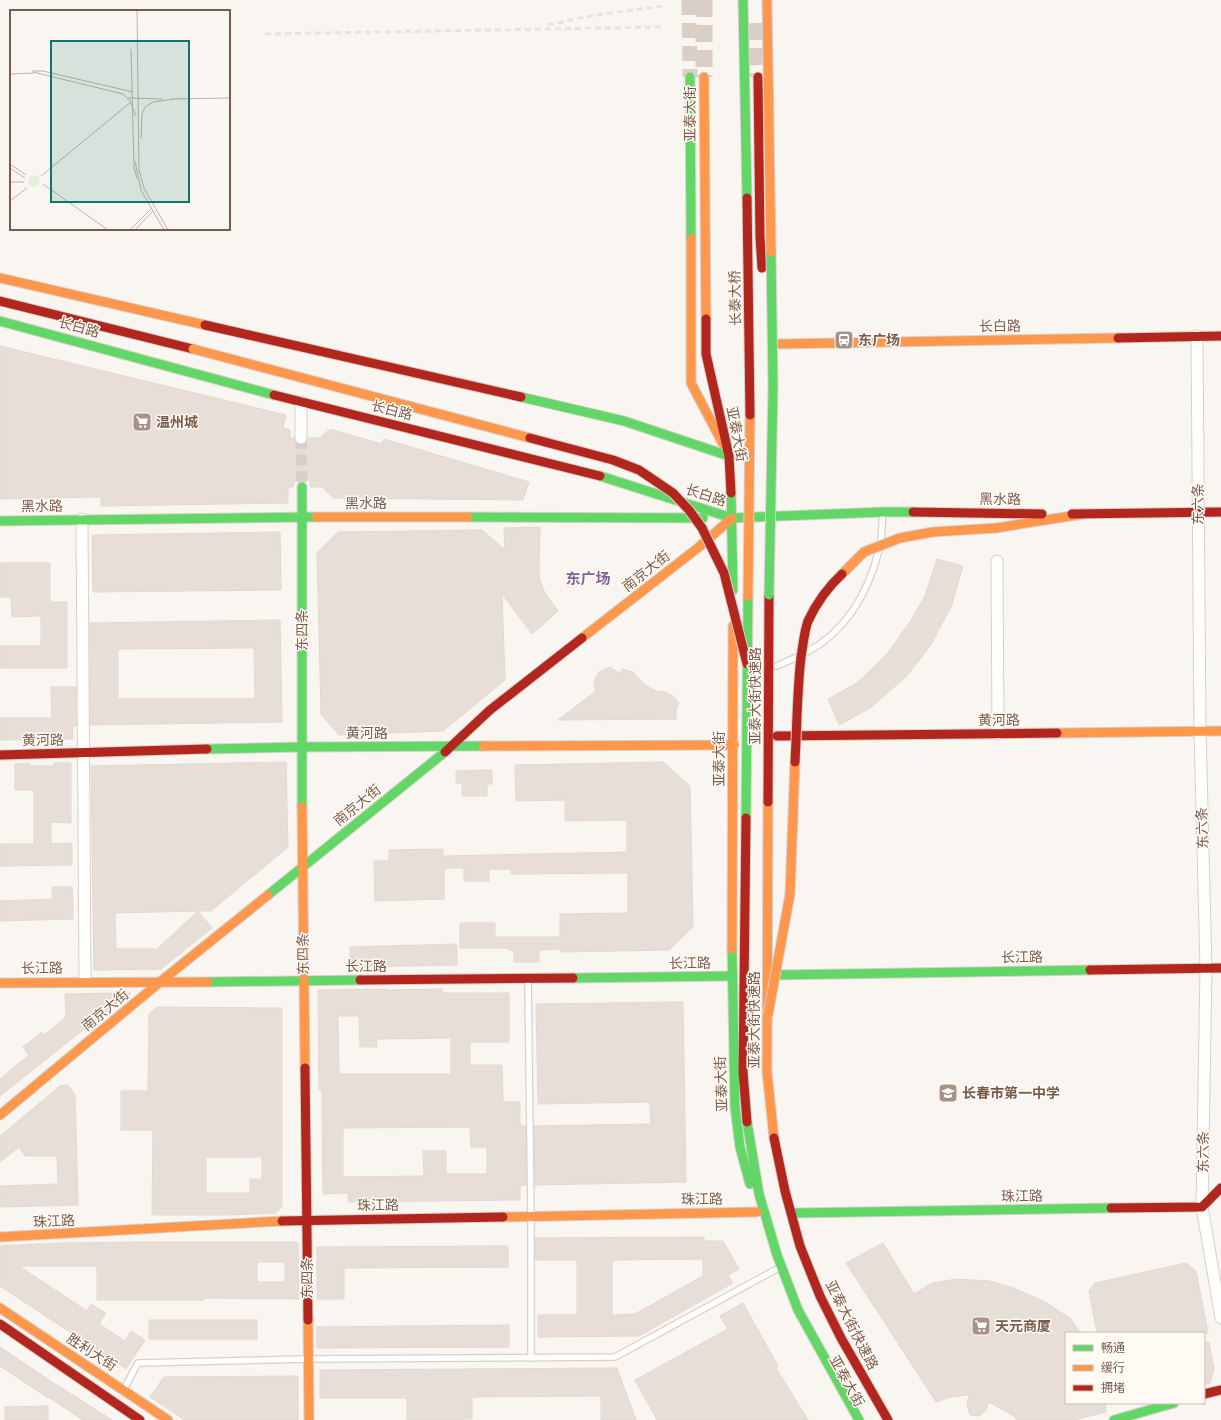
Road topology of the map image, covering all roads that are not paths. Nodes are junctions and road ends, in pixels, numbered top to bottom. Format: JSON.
{"nodes":[{"id":1,"x":743,"y":0,"type":"edge"},
{"id":2,"x":767,"y":0,"type":"edge"},
{"id":3,"x":776,"y":73,"type":"dead end"},
{"id":4,"x":690,"y":77,"type":"tunnel mouth"},
{"id":5,"x":704,"y":77,"type":"tunnel mouth"},
{"id":6,"x":758,"y":77,"type":"tunnel mouth"},
{"id":7,"x":0,"y":278,"type":"edge"},
{"id":8,"x":0,"y":301,"type":"edge"},
{"id":9,"x":0,"y":321,"type":"edge"},
{"id":10,"x":1197,"y":336,"type":"junction"},
{"id":11,"x":1221,"y":336,"type":"edge"},
{"id":12,"x":779,"y":344,"type":"junction"},
{"id":13,"x":301,"y":402,"type":"junction"},
{"id":14,"x":301,"y":438,"type":"tunnel mouth"},
{"id":15,"x":729,"y":456,"type":"junction"},
{"id":16,"x":302,"y":487,"type":"tunnel mouth"},
{"id":17,"x":883,"y":512,"type":"junction"},
{"id":18,"x":1199,"y":512,"type":"junction"},
{"id":19,"x":1221,"y":512,"type":"edge"},
{"id":20,"x":1083,"y":514,"type":"junction"},
{"id":21,"x":778,"y":516,"type":"junction"},
{"id":22,"x":302,"y":517,"type":"junction"},
{"id":23,"x":732,"y":518,"type":"junction"},
{"id":24,"x":82,"y":519,"type":"junction"},
{"id":25,"x":0,"y":521,"type":"edge"},
{"id":26,"x":997,"y":561,"type":"dead end"},
{"id":27,"x":748,"y":596,"type":"joint"},
{"id":28,"x":747,"y":664,"type":"junction"},
{"id":29,"x":777,"y":666,"type":"junction"},
{"id":30,"x":1200,"y":731,"type":"junction"},
{"id":31,"x":1221,"y":731,"type":"edge"},
{"id":32,"x":998,"y":734,"type":"junction"},
{"id":33,"x":777,"y":736,"type":"junction"},
{"id":34,"x":734,"y":745,"type":"junction"},
{"id":35,"x":452,"y":746,"type":"junction"},
{"id":36,"x":301,"y":747,"type":"junction"},
{"id":37,"x":84,"y":753,"type":"junction"},
{"id":38,"x":0,"y":754,"type":"edge"},
{"id":39,"x":302,"y":867,"type":"junction"},
{"id":40,"x":1206,"y":968,"type":"junction"},
{"id":41,"x":1221,"y":968,"type":"edge"},
{"id":42,"x":775,"y":974,"type":"junction"},
{"id":43,"x":732,"y":976,"type":"junction"},
{"id":44,"x":528,"y":979,"type":"junction"},
{"id":45,"x":304,"y":980,"type":"junction"},
{"id":46,"x":85,"y":981,"type":"junction"},
{"id":47,"x":160,"y":982,"type":"junction"},
{"id":48,"x":0,"y":983,"type":"edge"},
{"id":49,"x":768,"y":1015,"type":"junction"},
{"id":50,"x":0,"y":1116,"type":"edge"},
{"id":51,"x":1221,"y":1188,"type":"edge"},
{"id":52,"x":1202,"y":1207,"type":"junction"},
{"id":53,"x":757,"y":1212,"type":"junction"},
{"id":54,"x":795,"y":1213,"type":"junction"},
{"id":55,"x":531,"y":1217,"type":"junction"},
{"id":56,"x":307,"y":1220,"type":"junction"},
{"id":57,"x":0,"y":1237,"type":"edge"},
{"id":58,"x":775,"y":1270,"type":"junction"},
{"id":59,"x":0,"y":1308,"type":"edge"},
{"id":60,"x":1221,"y":1318,"type":"edge"},
{"id":61,"x":0,"y":1324,"type":"edge"},
{"id":62,"x":307,"y":1358,"type":"junction"},
{"id":63,"x":531,"y":1358,"type":"junction"},
{"id":64,"x":123,"y":1390,"type":"junction"},
{"id":65,"x":1221,"y":1390,"type":"edge"},
{"id":66,"x":1205,"y":1394,"type":"edge"},
{"id":67,"x":1170,"y":1404,"type":"edge"},
{"id":68,"x":140,"y":1420,"type":"edge"},
{"id":69,"x":168,"y":1420,"type":"edge"},
{"id":70,"x":308,"y":1420,"type":"edge"},
{"id":71,"x":853,"y":1420,"type":"edge"},
{"id":72,"x":860,"y":1420,"type":"edge"},
{"id":73,"x":888,"y":1420,"type":"edge"},
{"id":74,"x":896,"y":1420,"type":"edge"},
{"id":75,"x":1114,"y":1420,"type":"edge"}],
"edges":[{"from":1,"to":27,"type":"main road","name":"长泰大桥","bridge":true},
{"from":2,"to":49,"type":"main road","name":"亚泰大街快速路","bridge":true},
{"from":3,"to":12,"type":"main road"},
{"from":4,"to":15,"type":"main road"},
{"from":5,"to":15,"type":"main road","name":"亚泰大街"},
{"from":6,"to":21,"type":"main road","name":"亚泰大街"},
{"from":7,"to":15,"type":"main road"},
{"from":8,"to":28,"type":"main road","bridge":true},
{"from":9,"to":13,"type":"main road","name":"长白路"},
{"from":10,"to":11,"type":"main road","name":"长白路"},
{"from":10,"to":12,"type":"main road","name":"长白路"},
{"from":10,"to":18,"type":"street","name":"东六条"},
{"from":12,"to":21,"type":"main road"},
{"from":13,"to":14,"type":"street"},
{"from":13,"to":23,"type":"main road","name":"长白路"},
{"from":15,"to":23,"type":"main road","name":"亚泰大街"},
{"from":16,"to":22,"type":"main road","name":"东四条"},
{"from":17,"to":20,"type":"main road","name":"黑水路"},
{"from":17,"to":21,"type":"main road","name":"黑水路"},
{"from":17,"to":29,"type":"lane"},
{"from":18,"to":19,"type":"main road","name":"黑水路"},
{"from":18,"to":20,"type":"main road","name":"黑水路"},
{"from":18,"to":30,"type":"street","name":"东六条"},
{"from":20,"to":49,"type":"main road","bridge":true},
{"from":21,"to":23,"type":"main road","name":"长白路"},
{"from":21,"to":29,"type":"main road","name":"亚泰大街"},
{"from":22,"to":23,"type":"main road","name":"黑水路"},
{"from":22,"to":24,"type":"main road","name":"黑水路"},
{"from":22,"to":36,"type":"main road","name":"东四条"},
{"from":23,"to":34,"type":"main road","name":"亚泰大街"},
{"from":23,"to":35,"type":"main road","name":"南京大街"},
{"from":24,"to":25,"type":"main road","name":"黑水路"},
{"from":24,"to":37,"type":"street"},
{"from":26,"to":32,"type":"street"},
{"from":27,"to":28,"type":"main road","name":"亚泰大街快速路","bridge":true},
{"from":28,"to":72,"type":"main road","name":"亚泰大街快速路"},
{"from":29,"to":33,"type":"main road","name":"亚泰大街"},
{"from":30,"to":31,"type":"main road","name":"黄河路"},
{"from":30,"to":32,"type":"main road","name":"黄河路"},
{"from":30,"to":40,"type":"street","name":"东六条"},
{"from":32,"to":33,"type":"main road","name":"黄河路"},
{"from":33,"to":42,"type":"main road","name":"亚泰大街"},
{"from":34,"to":35,"type":"main road","name":"黄河路"},
{"from":34,"to":43,"type":"main road","name":"亚泰大街"},
{"from":35,"to":36,"type":"main road","name":"黄河路"},
{"from":35,"to":39,"type":"main road","name":"南京大街"},
{"from":36,"to":37,"type":"main road","name":"黄河路"},
{"from":36,"to":39,"type":"main road","name":"东四条"},
{"from":37,"to":38,"type":"main road","name":"黄河路"},
{"from":37,"to":46,"type":"street"},
{"from":39,"to":45,"type":"main road","name":"东四条"},
{"from":39,"to":47,"type":"main road","name":"南京大街"},
{"from":40,"to":41,"type":"main road","name":"长江路"},
{"from":40,"to":42,"type":"main road","name":"长江路"},
{"from":40,"to":52,"type":"street","name":"东六条"},
{"from":42,"to":54,"type":"main road","name":"亚泰大街"},
{"from":43,"to":44,"type":"main road","name":"长江路"},
{"from":43,"to":53,"type":"main road","name":"亚泰大街"},
{"from":44,"to":45,"type":"main road","name":"长江路"},
{"from":44,"to":55,"type":"lane"},
{"from":45,"to":47,"type":"main road","name":"长江路"},
{"from":45,"to":56,"type":"main road","name":"东四条"},
{"from":46,"to":47,"type":"main road","name":"长江路"},
{"from":46,"to":48,"type":"main road","name":"长江路"},
{"from":47,"to":50,"type":"main road","name":"南京大街"},
{"from":49,"to":73,"type":"main road","name":"亚泰大街快速路"},
{"from":51,"to":52,"type":"main road"},
{"from":52,"to":54,"type":"main road","name":"珠江路"},
{"from":52,"to":60,"type":"street","name":"东六条"},
{"from":53,"to":55,"type":"main road","name":"珠江路"},
{"from":53,"to":58,"type":"main road","name":"亚泰大街"},
{"from":54,"to":74,"type":"main road","name":"亚泰大街"},
{"from":55,"to":56,"type":"main road","name":"珠江路"},
{"from":55,"to":63,"type":"lane"},
{"from":56,"to":57,"type":"main road","name":"珠江路"},
{"from":56,"to":62,"type":"main road","name":"东四条"},
{"from":58,"to":63,"type":"lane"},
{"from":58,"to":71,"type":"main road","name":"亚泰大街"},
{"from":59,"to":64,"type":"main road","name":"胜利大街"},
{"from":61,"to":68,"type":"main road","name":"胜利大街"},
{"from":62,"to":63,"type":"lane"},
{"from":62,"to":64,"type":"lane"},
{"from":62,"to":70,"type":"main road","name":"东四条"},
{"from":64,"to":69,"type":"main road","name":"胜利大街"},
{"from":65,"to":66,"type":"main road"},
{"from":67,"to":75,"type":"main road"}]}
